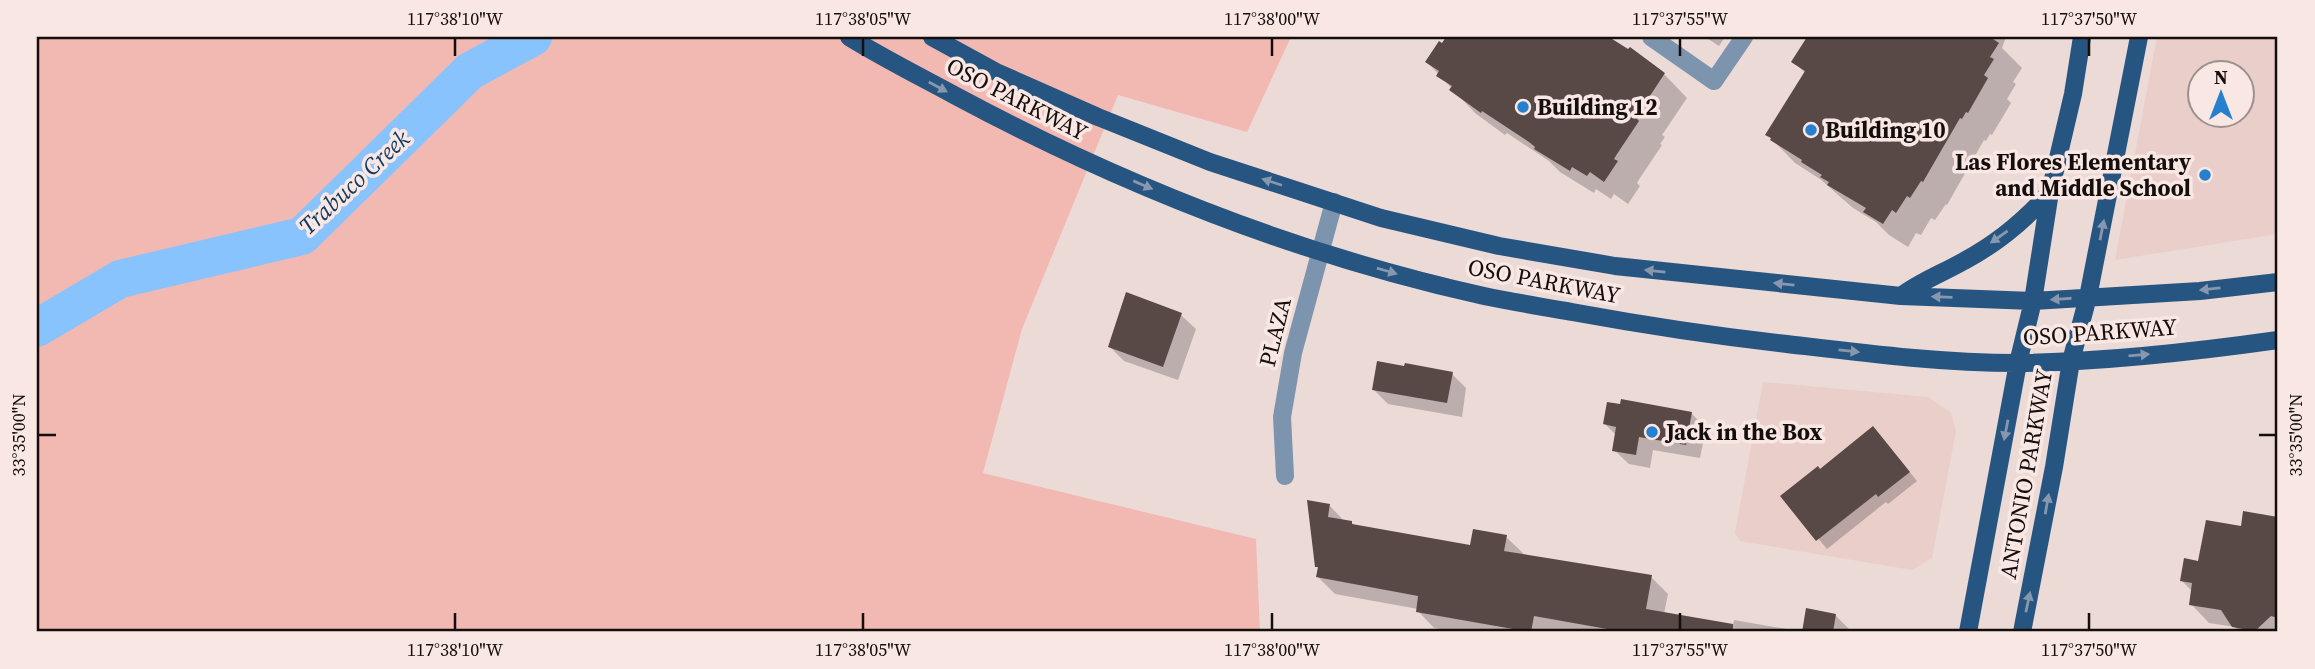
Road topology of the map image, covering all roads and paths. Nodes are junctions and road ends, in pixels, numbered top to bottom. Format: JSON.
{"nodes":[{"id":1,"x":849,"y":37,"type":"edge"},
{"id":2,"x":932,"y":37,"type":"edge"},
{"id":3,"x":1651,"y":37,"type":"edge"},
{"id":4,"x":1744,"y":37,"type":"edge"},
{"id":5,"x":2082,"y":37,"type":"edge"},
{"id":6,"x":2139,"y":37,"type":"edge"},
{"id":7,"x":2050,"y":192,"type":"junction"},
{"id":8,"x":1334,"y":202,"type":"junction"},
{"id":9,"x":1321,"y":252,"type":"junction"},
{"id":10,"x":2278,"y":282,"type":"edge"},
{"id":11,"x":1901,"y":296,"type":"junction"},
{"id":12,"x":2088,"y":297,"type":"junction"},
{"id":13,"x":2033,"y":301,"type":"junction"},
{"id":14,"x":2278,"y":340,"type":"edge"},
{"id":15,"x":2071,"y":360,"type":"junction"},
{"id":16,"x":2018,"y":363,"type":"junction"},
{"id":17,"x":1285,"y":476,"type":"dead end"},
{"id":18,"x":1968,"y":632,"type":"edge"},
{"id":19,"x":2022,"y":632,"type":"edge"}],
"edges":[{"from":1,"to":9,"type":"main road","name":"OSO PARKWAY","one_way":true},
{"from":8,"to":2,"type":"main road","name":"OSO PARKWAY","one_way":true},
{"from":3,"to":4,"type":"street"},
{"from":5,"to":7,"type":"main road","name":"ANTONIO PARKWAY"},
{"from":12,"to":6,"type":"main road","name":"ANTONIO PARKWAY","one_way":true},
{"from":7,"to":11,"type":"main road","one_way":true},
{"from":7,"to":13,"type":"main road","name":"ANTONIO PARKWAY"},
{"from":8,"to":9,"type":"street","name":"PLAZA"},
{"from":11,"to":8,"type":"main road","name":"OSO PARKWAY","one_way":true},
{"from":9,"to":16,"type":"main road","name":"OSO PARKWAY","one_way":true},
{"from":9,"to":17,"type":"street","name":"PLAZA"},
{"from":10,"to":12,"type":"main road","name":"OSO PARKWAY","one_way":true},
{"from":13,"to":11,"type":"main road","name":"OSO PARKWAY","one_way":true},
{"from":12,"to":13,"type":"main road","name":"OSO PARKWAY","one_way":true},
{"from":12,"to":15,"type":"main road","name":"ANTONIO PARKWAY"},
{"from":13,"to":16,"type":"main road","name":"ANTONIO PARKWAY"},
{"from":15,"to":14,"type":"main road","name":"OSO PARKWAY","one_way":true},
{"from":15,"to":16,"type":"main road","name":"OSO PARKWAY"},
{"from":19,"to":15,"type":"main road","name":"ANTONIO PARKWAY","one_way":true},
{"from":16,"to":18,"type":"main road","name":"ANTONIO PARKWAY","one_way":true}]}
